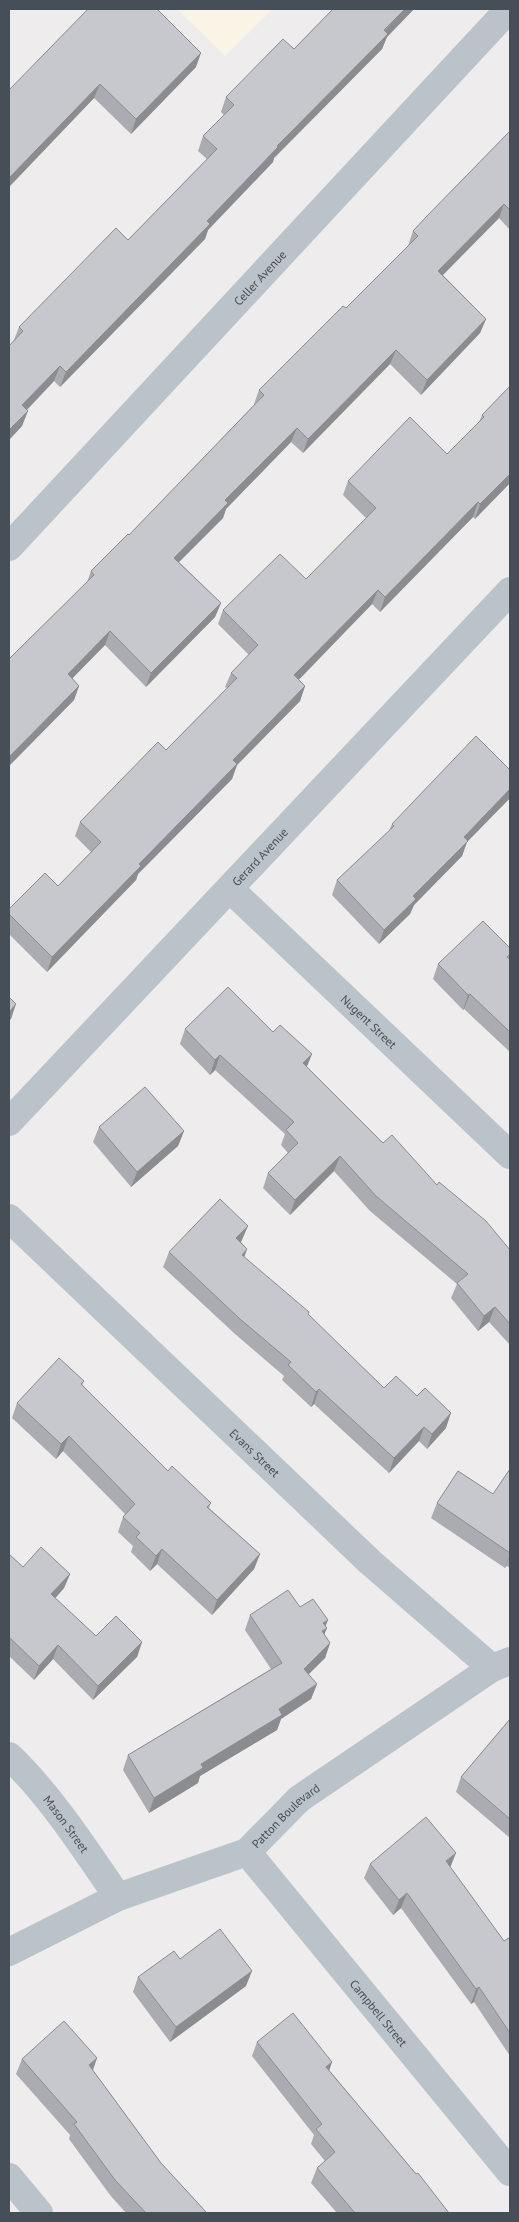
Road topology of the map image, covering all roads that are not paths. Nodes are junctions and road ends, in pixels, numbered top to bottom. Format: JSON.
{"nodes":[{"id":1,"x":509,"y":9,"type":"edge"},
{"id":2,"x":9,"y":547,"type":"edge"},
{"id":3,"x":506,"y":606,"type":"edge"},
{"id":4,"x":230,"y":889,"type":"junction"},
{"id":5,"x":9,"y":1122,"type":"edge"},
{"id":6,"x":510,"y":1155,"type":"edge"},
{"id":7,"x":9,"y":1218,"type":"edge"},
{"id":8,"x":501,"y":1665,"type":"edge"},
{"id":9,"x":9,"y":1756,"type":"edge"},
{"id":10,"x":247,"y":1852,"type":"junction"},
{"id":11,"x":118,"y":1896,"type":"junction"},
{"id":12,"x":9,"y":1952,"type":"edge"},
{"id":13,"x":510,"y":2172,"type":"edge"},
{"id":14,"x":9,"y":2177,"type":"edge"},
{"id":15,"x":39,"y":2213,"type":"edge"}],
"edges":[{"from":1,"to":2,"type":"street","name":"Celler Avenue"},
{"from":3,"to":4,"type":"street","name":"Gerard Avenue"},
{"from":4,"to":5,"type":"street","name":"Gerard Avenue"},
{"from":4,"to":6,"type":"street","name":"Nugent Street"},
{"from":7,"to":8,"type":"street","name":"Evans Street"},
{"from":8,"to":10,"type":"street","name":"Patton Boulevard"},
{"from":9,"to":11,"type":"street","name":"Mason Street"},
{"from":10,"to":11,"type":"street","name":"Patton Boulevard"},
{"from":10,"to":13,"type":"street","name":"Campbell Street"},
{"from":11,"to":12,"type":"street","name":"Patton Boulevard"},
{"from":14,"to":15,"type":"street"}]}
